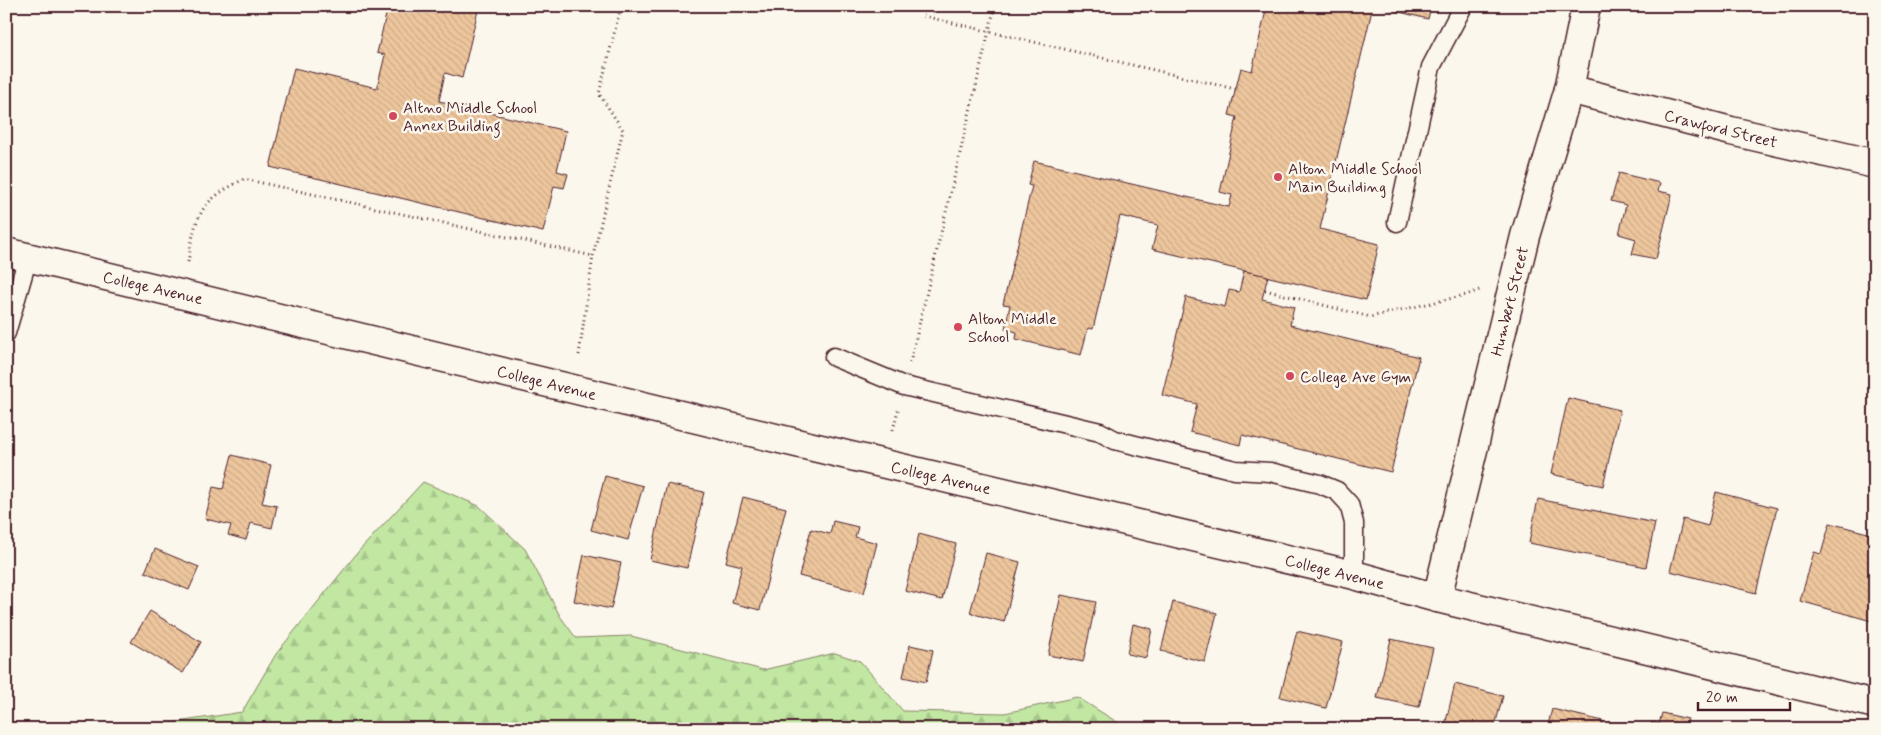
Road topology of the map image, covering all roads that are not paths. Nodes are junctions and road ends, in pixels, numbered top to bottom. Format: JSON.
{"nodes":[{"id":1,"x":1463,"y":6,"type":"edge"},
{"id":2,"x":1586,"y":6,"type":"edge"},
{"id":3,"x":1569,"y":88,"type":"junction"},
{"id":4,"x":1875,"y":164,"type":"edge"},
{"id":5,"x":1397,"y":222,"type":"dead end"},
{"id":6,"x":17,"y":254,"type":"edge"},
{"id":7,"x":6,"y":333,"type":"edge"},
{"id":8,"x":834,"y":358,"type":"dead end"},
{"id":9,"x":1354,"y":575,"type":"junction"},
{"id":10,"x":1437,"y":598,"type":"junction"},
{"id":11,"x":1875,"y":704,"type":"edge"}],
"edges":[{"from":1,"to":5,"type":"lane"},
{"from":2,"to":3,"type":"main road","name":"Humbert Street"},
{"from":3,"to":4,"type":"main road","name":"Crawford Street"},
{"from":3,"to":10,"type":"main road","name":"Humbert Street"},
{"from":6,"to":7,"type":"lane"},
{"from":6,"to":9,"type":"main road","name":"College Avenue"},
{"from":8,"to":9,"type":"lane"},
{"from":9,"to":10,"type":"main road","name":"College Avenue"},
{"from":10,"to":11,"type":"main road","name":"College Avenue"}]}
